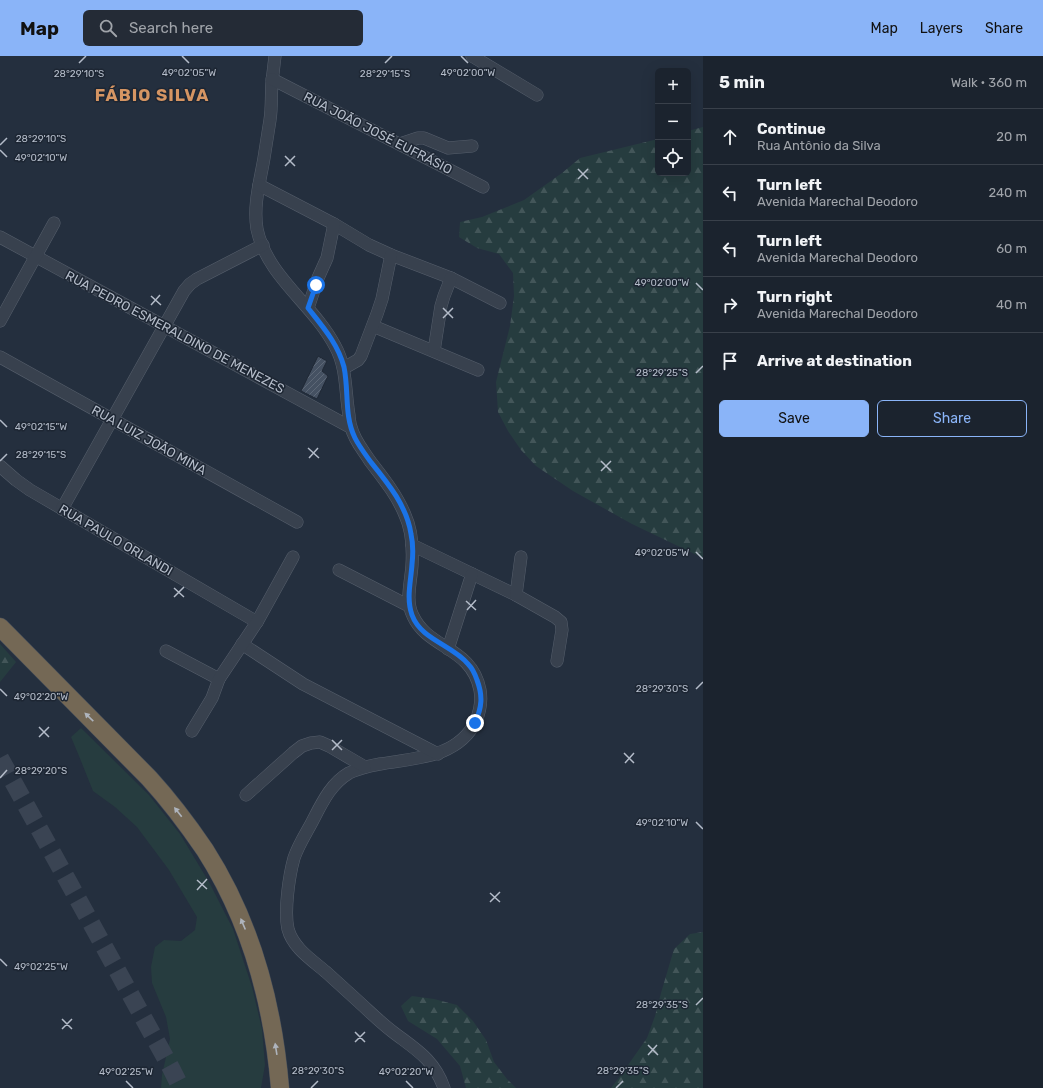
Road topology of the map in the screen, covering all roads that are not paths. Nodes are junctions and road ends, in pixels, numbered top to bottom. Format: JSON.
{"nodes":[{"id":1,"x":275,"y":56,"type":"edge"},
{"id":2,"x":472,"y":56,"type":"edge"},
{"id":3,"x":272,"y":79,"type":"junction"},
{"id":4,"x":537,"y":95,"type":"dead end"},
{"id":5,"x":400,"y":144,"type":"junction"},
{"id":6,"x":472,"y":146,"type":"dead end"},
{"id":7,"x":258,"y":185,"type":"junction"},
{"id":8,"x":483,"y":187,"type":"dead end"},
{"id":9,"x":54,"y":223,"type":"dead end"},
{"id":10,"x":334,"y":224,"type":"junction"},
{"id":11,"x":0,"y":237,"type":"edge"},
{"id":12,"x":263,"y":245,"type":"junction"},
{"id":13,"x":391,"y":255,"type":"junction"},
{"id":14,"x":36,"y":256,"type":"junction"},
{"id":15,"x":451,"y":278,"type":"junction"},
{"id":16,"x":500,"y":303,"type":"dead end"},
{"id":17,"x":308,"y":308,"type":"junction"},
{"id":18,"x":0,"y":321,"type":"edge"},
{"id":19,"x":165,"y":326,"type":"junction"},
{"id":20,"x":373,"y":326,"type":"junction"},
{"id":21,"x":434,"y":352,"type":"junction"},
{"id":22,"x":0,"y":357,"type":"edge"},
{"id":23,"x":344,"y":368,"type":"junction"},
{"id":24,"x":478,"y":370,"type":"dead end"},
{"id":25,"x":112,"y":420,"type":"junction"},
{"id":26,"x":350,"y":426,"type":"junction"},
{"id":27,"x":0,"y":466,"type":"edge"},
{"id":28,"x":62,"y":509,"type":"junction"},
{"id":29,"x":297,"y":522,"type":"dead end"},
{"id":30,"x":412,"y":545,"type":"junction"},
{"id":31,"x":293,"y":557,"type":"dead end"},
{"id":32,"x":521,"y":557,"type":"dead end"},
{"id":33,"x":339,"y":570,"type":"dead end"},
{"id":34,"x":472,"y":574,"type":"junction"},
{"id":35,"x":516,"y":595,"type":"junction"},
{"id":36,"x":409,"y":606,"type":"junction"},
{"id":37,"x":257,"y":622,"type":"junction"},
{"id":38,"x":0,"y":627,"type":"edge"},
{"id":39,"x":242,"y":644,"type":"junction"},
{"id":40,"x":448,"y":648,"type":"junction"},
{"id":41,"x":166,"y":651,"type":"dead end"},
{"id":42,"x":557,"y":661,"type":"dead end"},
{"id":43,"x":219,"y":679,"type":"junction"},
{"id":44,"x":192,"y":731,"type":"dead end"},
{"id":45,"x":438,"y":754,"type":"junction"},
{"id":46,"x":365,"y":767,"type":"junction"},
{"id":47,"x":246,"y":795,"type":"dead end"},
{"id":48,"x":280,"y":1088,"type":"edge"},
{"id":49,"x":444,"y":1088,"type":"edge"}],
"edges":[{"from":1,"to":3,"type":"street"},
{"from":2,"to":4,"type":"street"},
{"from":3,"to":5,"type":"street","name":"RUA JOÃO JOSÉ EUFRÁSIO"},
{"from":3,"to":7,"type":"street"},
{"from":5,"to":6,"type":"street"},
{"from":5,"to":8,"type":"street","name":"RUA JOÃO JOSÉ EUFRÁSIO"},
{"from":7,"to":10,"type":"street"},
{"from":7,"to":12,"type":"street"},
{"from":9,"to":14,"type":"street"},
{"from":10,"to":13,"type":"street"},
{"from":10,"to":17,"type":"street"},
{"from":11,"to":14,"type":"street","name":"RUA PEDRO ESMERALDINO DE MENEZES"},
{"from":12,"to":17,"type":"street"},
{"from":12,"to":19,"type":"street"},
{"from":13,"to":15,"type":"street"},
{"from":13,"to":20,"type":"street"},
{"from":14,"to":18,"type":"street"},
{"from":14,"to":19,"type":"street","name":"RUA PEDRO ESMERALDINO DE MENEZES"},
{"from":15,"to":16,"type":"street"},
{"from":15,"to":21,"type":"street"},
{"from":17,"to":23,"type":"street"},
{"from":19,"to":25,"type":"street"},
{"from":19,"to":26,"type":"street","name":"RUA PEDRO ESMERALDINO DE MENEZES"},
{"from":20,"to":21,"type":"street"},
{"from":20,"to":23,"type":"street"},
{"from":21,"to":24,"type":"street"},
{"from":22,"to":25,"type":"street","name":"RUA LUIZ JOÃO MINA"},
{"from":23,"to":26,"type":"street"},
{"from":25,"to":28,"type":"street"},
{"from":25,"to":29,"type":"street","name":"RUA LUIZ JOÃO MINA"},
{"from":26,"to":30,"type":"street"},
{"from":27,"to":28,"type":"street","name":"RUA PAULO ORLANDI"},
{"from":28,"to":37,"type":"street","name":"RUA PAULO ORLANDI"},
{"from":30,"to":34,"type":"street"},
{"from":30,"to":36,"type":"street"},
{"from":31,"to":37,"type":"street"},
{"from":32,"to":35,"type":"street"},
{"from":33,"to":36,"type":"street"},
{"from":34,"to":35,"type":"street"},
{"from":34,"to":40,"type":"street"},
{"from":35,"to":42,"type":"street"},
{"from":36,"to":40,"type":"street"},
{"from":37,"to":39,"type":"street"},
{"from":48,"to":38,"type":"highway","one_way":true},
{"from":39,"to":43,"type":"street"},
{"from":39,"to":45,"type":"street"},
{"from":40,"to":45,"type":"street"},
{"from":41,"to":43,"type":"street"},
{"from":43,"to":44,"type":"street"},
{"from":45,"to":46,"type":"street"},
{"from":46,"to":47,"type":"street"},
{"from":46,"to":49,"type":"street"}]}
